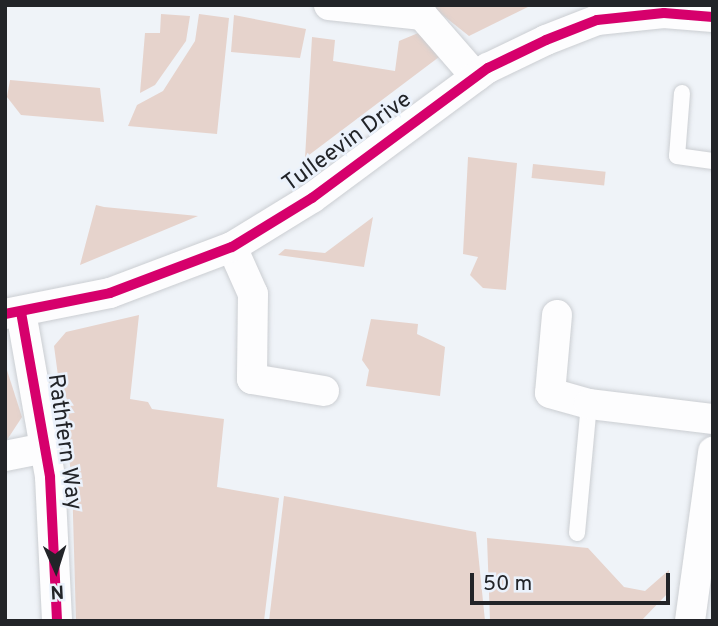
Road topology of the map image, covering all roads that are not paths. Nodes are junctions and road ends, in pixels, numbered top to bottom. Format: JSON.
{"nodes":[{"id":1,"x":329,"y":5,"type":"edge"},
{"id":2,"x":713,"y":17,"type":"edge"},
{"id":3,"x":476,"y":77,"type":"junction"},
{"id":4,"x":682,"y":93,"type":"dead end"},
{"id":5,"x":713,"y":161,"type":"edge"},
{"id":6,"x":232,"y":247,"type":"junction"},
{"id":7,"x":13,"y":313,"type":"edge"},
{"id":8,"x":557,"y":315,"type":"dead end"},
{"id":9,"x":324,"y":391,"type":"dead end"},
{"id":10,"x":589,"y":404,"type":"junction"},
{"id":11,"x":713,"y":419,"type":"edge"},
{"id":12,"x":46,"y":449,"type":"junction"},
{"id":13,"x":713,"y":452,"type":"edge"},
{"id":14,"x":5,"y":456,"type":"edge"},
{"id":15,"x":577,"y":533,"type":"dead end"},
{"id":16,"x":57,"y":621,"type":"edge"},
{"id":17,"x":690,"y":621,"type":"edge"}],
"edges":[{"from":1,"to":3,"type":"street"},
{"from":2,"to":3,"type":"street","name":"Tulleevin Drive"},
{"from":3,"to":6,"type":"street","name":"Tulleevin Drive"},
{"from":4,"to":5,"type":"lane"},
{"from":6,"to":7,"type":"street","name":"Tulleevin Drive"},
{"from":6,"to":9,"type":"street"},
{"from":7,"to":12,"type":"street","name":"Rathfern Way"},
{"from":8,"to":10,"type":"street"},
{"from":10,"to":11,"type":"street"},
{"from":10,"to":15,"type":"lane"},
{"from":12,"to":14,"type":"street"},
{"from":12,"to":16,"type":"street","name":"Rathfern Way"},
{"from":13,"to":17,"type":"street"}]}
